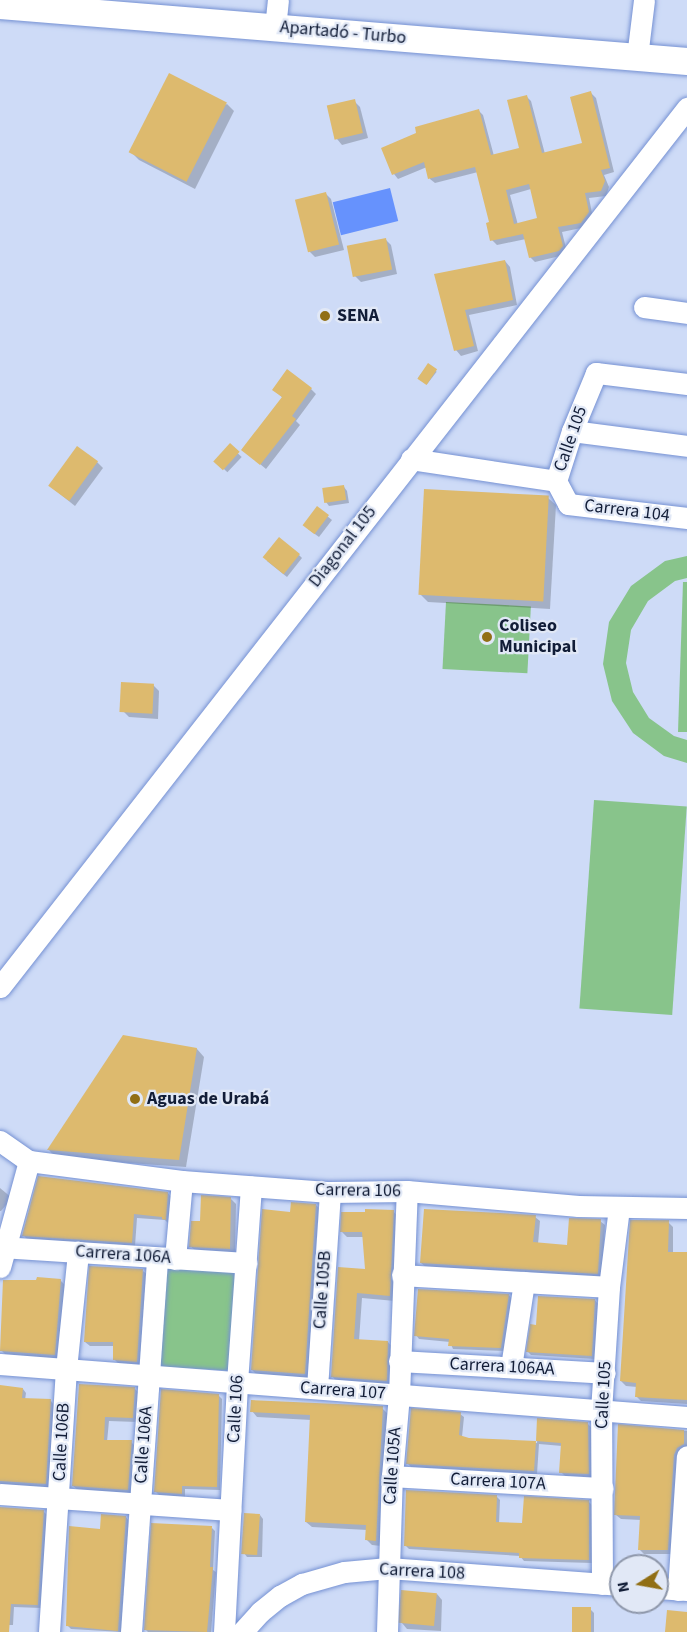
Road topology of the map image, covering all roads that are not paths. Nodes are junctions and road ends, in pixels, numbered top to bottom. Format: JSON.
{"nodes":[{"id":1,"x":278,"y":0,"type":"edge"},
{"id":2,"x":644,"y":0,"type":"edge"},
{"id":3,"x":0,"y":5,"type":"edge"},
{"id":4,"x":275,"y":28,"type":"junction"},
{"id":5,"x":637,"y":57,"type":"junction"},
{"id":6,"x":687,"y":61,"type":"edge"},
{"id":7,"x":687,"y":108,"type":"edge"},
{"id":8,"x":644,"y":307,"type":"dead end"},
{"id":9,"x":687,"y":312,"type":"edge"},
{"id":10,"x":687,"y":384,"type":"edge"},
{"id":11,"x":572,"y":431,"type":"junction"},
{"id":12,"x":687,"y":446,"type":"edge"},
{"id":13,"x":411,"y":459,"type":"junction"},
{"id":14,"x":556,"y":481,"type":"junction"},
{"id":15,"x":568,"y":504,"type":"joint"},
{"id":16,"x":687,"y":518,"type":"edge"},
{"id":17,"x":0,"y":987,"type":"edge"},
{"id":18,"x":0,"y":1140,"type":"edge"},
{"id":19,"x":29,"y":1161,"type":"junction"},
{"id":20,"x":182,"y":1181,"type":"junction"},
{"id":21,"x":252,"y":1186,"type":"junction"},
{"id":22,"x":408,"y":1191,"type":"junction"},
{"id":23,"x":330,"y":1192,"type":"junction"},
{"id":24,"x":619,"y":1208,"type":"junction"},
{"id":25,"x":687,"y":1208,"type":"edge"},
{"id":26,"x":78,"y":1252,"type":"junction"},
{"id":27,"x":2,"y":1254,"type":"edge"},
{"id":28,"x":166,"y":1259,"type":"junction"},
{"id":29,"x":246,"y":1263,"type":"junction"},
{"id":30,"x":402,"y":1275,"type":"junction"},
{"id":31,"x":524,"y":1282,"type":"junction"},
{"id":32,"x":609,"y":1287,"type":"junction"},
{"id":33,"x":399,"y":1361,"type":"junction"},
{"id":34,"x":0,"y":1364,"type":"edge"},
{"id":35,"x":511,"y":1367,"type":"junction"},
{"id":36,"x":66,"y":1369,"type":"junction"},
{"id":37,"x":604,"y":1373,"type":"junction"},
{"id":38,"x":149,"y":1376,"type":"junction"},
{"id":39,"x":237,"y":1382,"type":"junction"},
{"id":40,"x":316,"y":1388,"type":"junction"},
{"id":41,"x":399,"y":1395,"type":"junction"},
{"id":42,"x":601,"y":1411,"type":"junction"},
{"id":43,"x":687,"y":1417,"type":"edge"},
{"id":44,"x":687,"y":1456,"type":"edge"},
{"id":45,"x":392,"y":1476,"type":"junction"},
{"id":46,"x":603,"y":1488,"type":"junction"},
{"id":47,"x":0,"y":1494,"type":"edge"},
{"id":48,"x":58,"y":1498,"type":"junction"},
{"id":49,"x":140,"y":1503,"type":"junction"},
{"id":50,"x":230,"y":1510,"type":"junction"},
{"id":51,"x":609,"y":1561,"type":"edge"},
{"id":52,"x":388,"y":1568,"type":"junction"},
{"id":53,"x":609,"y":1585,"type":"edge"},
{"id":54,"x":674,"y":1589,"type":"edge"},
{"id":55,"x":387,"y":1625,"type":"edge"},
{"id":56,"x":49,"y":1632,"type":"edge"},
{"id":57,"x":131,"y":1632,"type":"edge"},
{"id":58,"x":224,"y":1632,"type":"edge"},
{"id":59,"x":242,"y":1632,"type":"edge"},
{"id":60,"x":368,"y":1632,"type":"edge"}],
"edges":[{"from":1,"to":4,"type":"street"},
{"from":2,"to":5,"type":"street"},
{"from":3,"to":4,"type":"main road","name":"Apartadó - Turbo"},
{"from":4,"to":5,"type":"main road","name":"Apartadó - Turbo"},
{"from":5,"to":6,"type":"main road","name":"Apartadó - Turbo"},
{"from":7,"to":13,"type":"street","name":"Diagonal 105"},
{"from":8,"to":9,"type":"street"},
{"from":10,"to":11,"type":"street","name":"Calle 105"},
{"from":11,"to":12,"type":"street"},
{"from":11,"to":14,"type":"street","name":"Calle 105"},
{"from":13,"to":14,"type":"street"},
{"from":13,"to":17,"type":"street","name":"Diagonal 105"},
{"from":14,"to":15,"type":"street","name":"Calle 105"},
{"from":15,"to":16,"type":"street","name":"Carrera 104"},
{"from":18,"to":19,"type":"street"},
{"from":19,"to":20,"type":"street","name":"Carrera 106"},
{"from":19,"to":27,"type":"street"},
{"from":20,"to":21,"type":"street","name":"Carrera 106"},
{"from":20,"to":28,"type":"street","name":"Calle 106A"},
{"from":21,"to":23,"type":"street","name":"Carrera 106"},
{"from":21,"to":29,"type":"street","name":"Calle 106"},
{"from":22,"to":23,"type":"street","name":"Carrera 106"},
{"from":22,"to":24,"type":"street","name":"Carrera 106"},
{"from":22,"to":30,"type":"street","name":"Calle 105A"},
{"from":23,"to":40,"type":"street","name":"Calle 105B"},
{"from":24,"to":25,"type":"street","name":"Carrera 106"},
{"from":24,"to":32,"type":"street","name":"Calle 105"},
{"from":26,"to":27,"type":"street","name":"Carrera 106A"},
{"from":26,"to":28,"type":"street","name":"Carrera 106A"},
{"from":26,"to":36,"type":"street","name":"Calle 106B"},
{"from":28,"to":29,"type":"street","name":"Carrera 106A"},
{"from":28,"to":38,"type":"street","name":"Calle 106A"},
{"from":29,"to":39,"type":"street","name":"Calle 106"},
{"from":30,"to":31,"type":"street"},
{"from":30,"to":33,"type":"street","name":"Calle 105A"},
{"from":31,"to":32,"type":"street"},
{"from":31,"to":35,"type":"street"},
{"from":32,"to":37,"type":"street","name":"Calle 105"},
{"from":33,"to":35,"type":"street","name":"Carrera 106AA"},
{"from":33,"to":41,"type":"street","name":"Calle 105A"},
{"from":34,"to":36,"type":"street","name":"Carrera 107"},
{"from":35,"to":37,"type":"street","name":"Carrera 106AA"},
{"from":36,"to":38,"type":"street","name":"Carrera 107"},
{"from":36,"to":48,"type":"street","name":"Calle 106B"},
{"from":37,"to":42,"type":"street","name":"Calle 105"},
{"from":38,"to":39,"type":"street","name":"Carrera 107"},
{"from":38,"to":49,"type":"street","name":"Calle 106A"},
{"from":39,"to":40,"type":"street","name":"Carrera 107"},
{"from":39,"to":50,"type":"street","name":"Calle 106"},
{"from":40,"to":41,"type":"street","name":"Carrera 107"},
{"from":41,"to":42,"type":"street","name":"Carrera 107"},
{"from":41,"to":45,"type":"street","name":"Calle 105A"},
{"from":42,"to":43,"type":"street","name":"Carrera 107"},
{"from":42,"to":46,"type":"street","name":"Calle 105"},
{"from":44,"to":54,"type":"street"},
{"from":45,"to":46,"type":"street","name":"Carrera 107A"},
{"from":45,"to":52,"type":"street","name":"Calle 105A"},
{"from":46,"to":51,"type":"street","name":"Calle 105"},
{"from":47,"to":48,"type":"street"},
{"from":48,"to":49,"type":"street"},
{"from":48,"to":56,"type":"street","name":"Calle 106B"},
{"from":49,"to":50,"type":"street"},
{"from":49,"to":57,"type":"street","name":"Calle 106A"},
{"from":50,"to":58,"type":"street","name":"Calle 106"},
{"from":52,"to":53,"type":"street","name":"Carrera 108"},
{"from":52,"to":55,"type":"street","name":"Calle 105A"},
{"from":52,"to":59,"type":"street","name":"Carrera 108"},
{"from":55,"to":60,"type":"street"}]}
